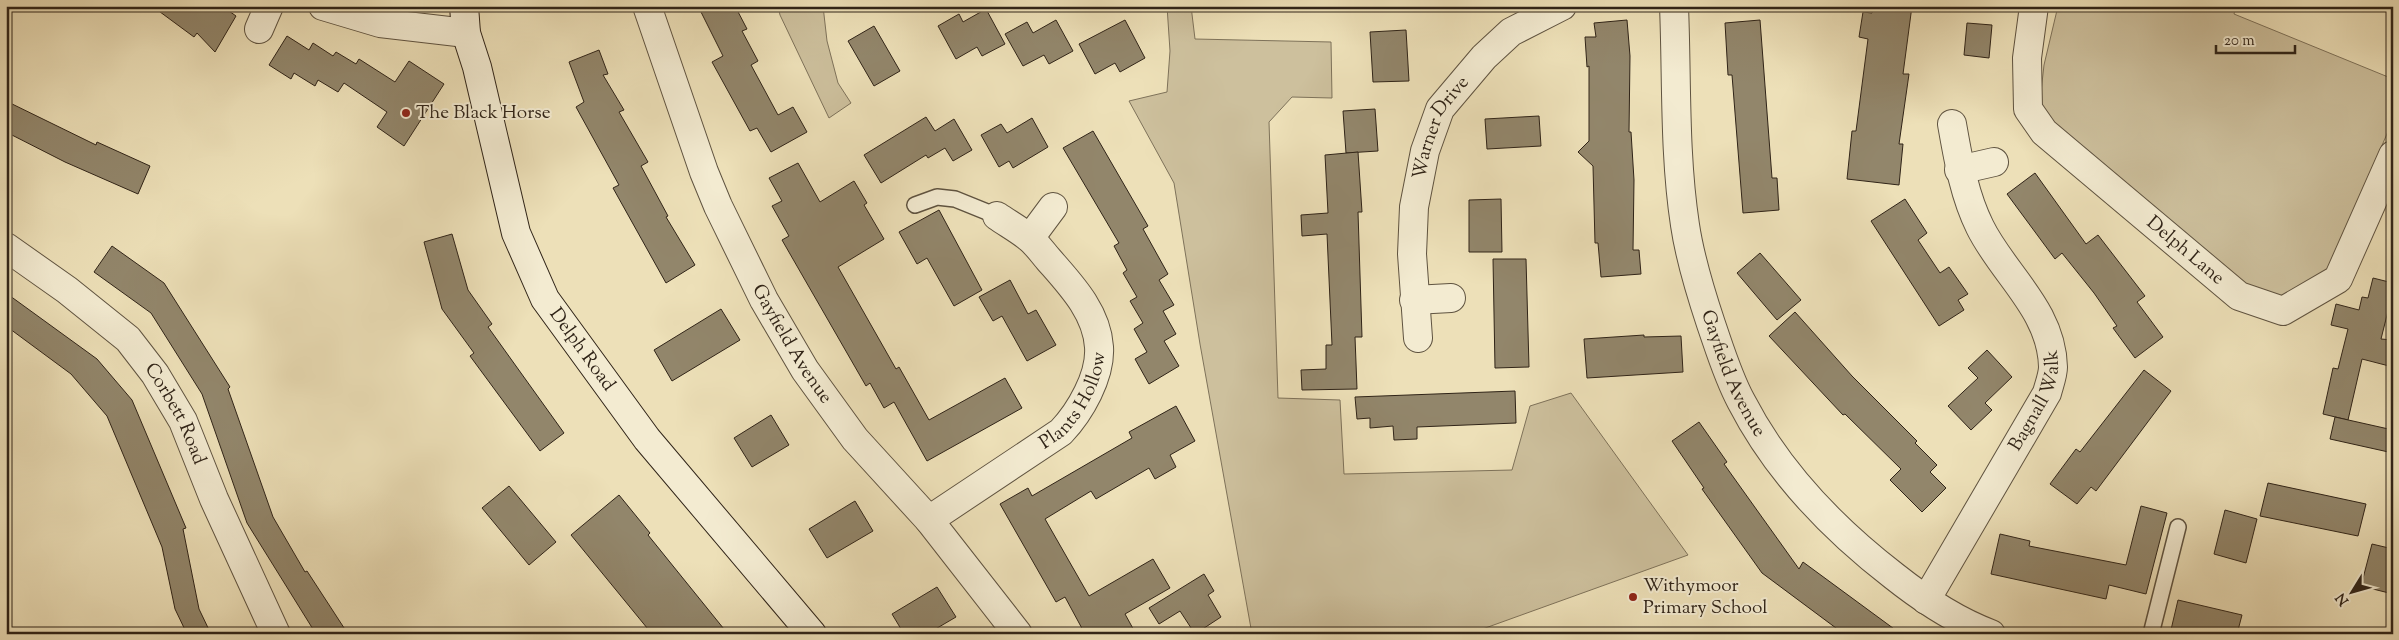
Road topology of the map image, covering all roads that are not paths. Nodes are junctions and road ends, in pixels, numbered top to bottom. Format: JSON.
{"nodes":[{"id":1,"x":323,"y":6,"type":"edge"},
{"id":2,"x":464,"y":6,"type":"edge"},
{"id":3,"x":646,"y":6,"type":"edge"},
{"id":4,"x":1562,"y":6,"type":"edge"},
{"id":5,"x":1674,"y":6,"type":"edge"},
{"id":6,"x":2034,"y":6,"type":"edge"},
{"id":7,"x":466,"y":33,"type":"junction"},
{"id":8,"x":1952,"y":124,"type":"dead end"},
{"id":9,"x":2393,"y":155,"type":"edge"},
{"id":10,"x":1994,"y":162,"type":"dead end"},
{"id":11,"x":1959,"y":170,"type":"junction"},
{"id":12,"x":915,"y":205,"type":"dead end"},
{"id":13,"x":1053,"y":207,"type":"dead end"},
{"id":14,"x":997,"y":216,"type":"joint"},
{"id":15,"x":1030,"y":238,"type":"junction"},
{"id":16,"x":6,"y":247,"type":"edge"},
{"id":17,"x":1450,"y":298,"type":"dead end"},
{"id":18,"x":1414,"y":300,"type":"junction"},
{"id":19,"x":1418,"y":338,"type":"dead end"},
{"id":20,"x":929,"y":520,"type":"junction"},
{"id":21,"x":2178,"y":527,"type":"dead end"},
{"id":22,"x":1926,"y":600,"type":"junction"},
{"id":23,"x":276,"y":634,"type":"edge"},
{"id":24,"x":812,"y":634,"type":"edge"},
{"id":25,"x":1018,"y":634,"type":"edge"},
{"id":26,"x":1991,"y":634,"type":"edge"},
{"id":27,"x":2151,"y":634,"type":"edge"}],
"edges":[{"from":1,"to":7,"type":"street"},
{"from":2,"to":7,"type":"street","name":"Delph Road"},
{"from":3,"to":20,"type":"street","name":"Gayfield Avenue"},
{"from":4,"to":18,"type":"street","name":"Warner Drive"},
{"from":5,"to":22,"type":"street","name":"Gayfield Avenue"},
{"from":6,"to":9,"type":"street","name":"Delph Lane"},
{"from":7,"to":24,"type":"street","name":"Delph Road"},
{"from":8,"to":11,"type":"street","name":"Bagnall Walk"},
{"from":10,"to":11,"type":"street"},
{"from":11,"to":22,"type":"street","name":"Bagnall Walk"},
{"from":12,"to":14,"type":"lane"},
{"from":13,"to":15,"type":"street"},
{"from":14,"to":15,"type":"street","name":"Plants Hollow"},
{"from":15,"to":20,"type":"street","name":"Plants Hollow"},
{"from":16,"to":23,"type":"street","name":"Corbett Road"},
{"from":17,"to":18,"type":"street"},
{"from":18,"to":19,"type":"street","name":"Warner Drive"},
{"from":20,"to":25,"type":"street","name":"Gayfield Avenue"},
{"from":21,"to":27,"type":"lane"},
{"from":22,"to":26,"type":"street","name":"Gayfield Avenue"}]}
